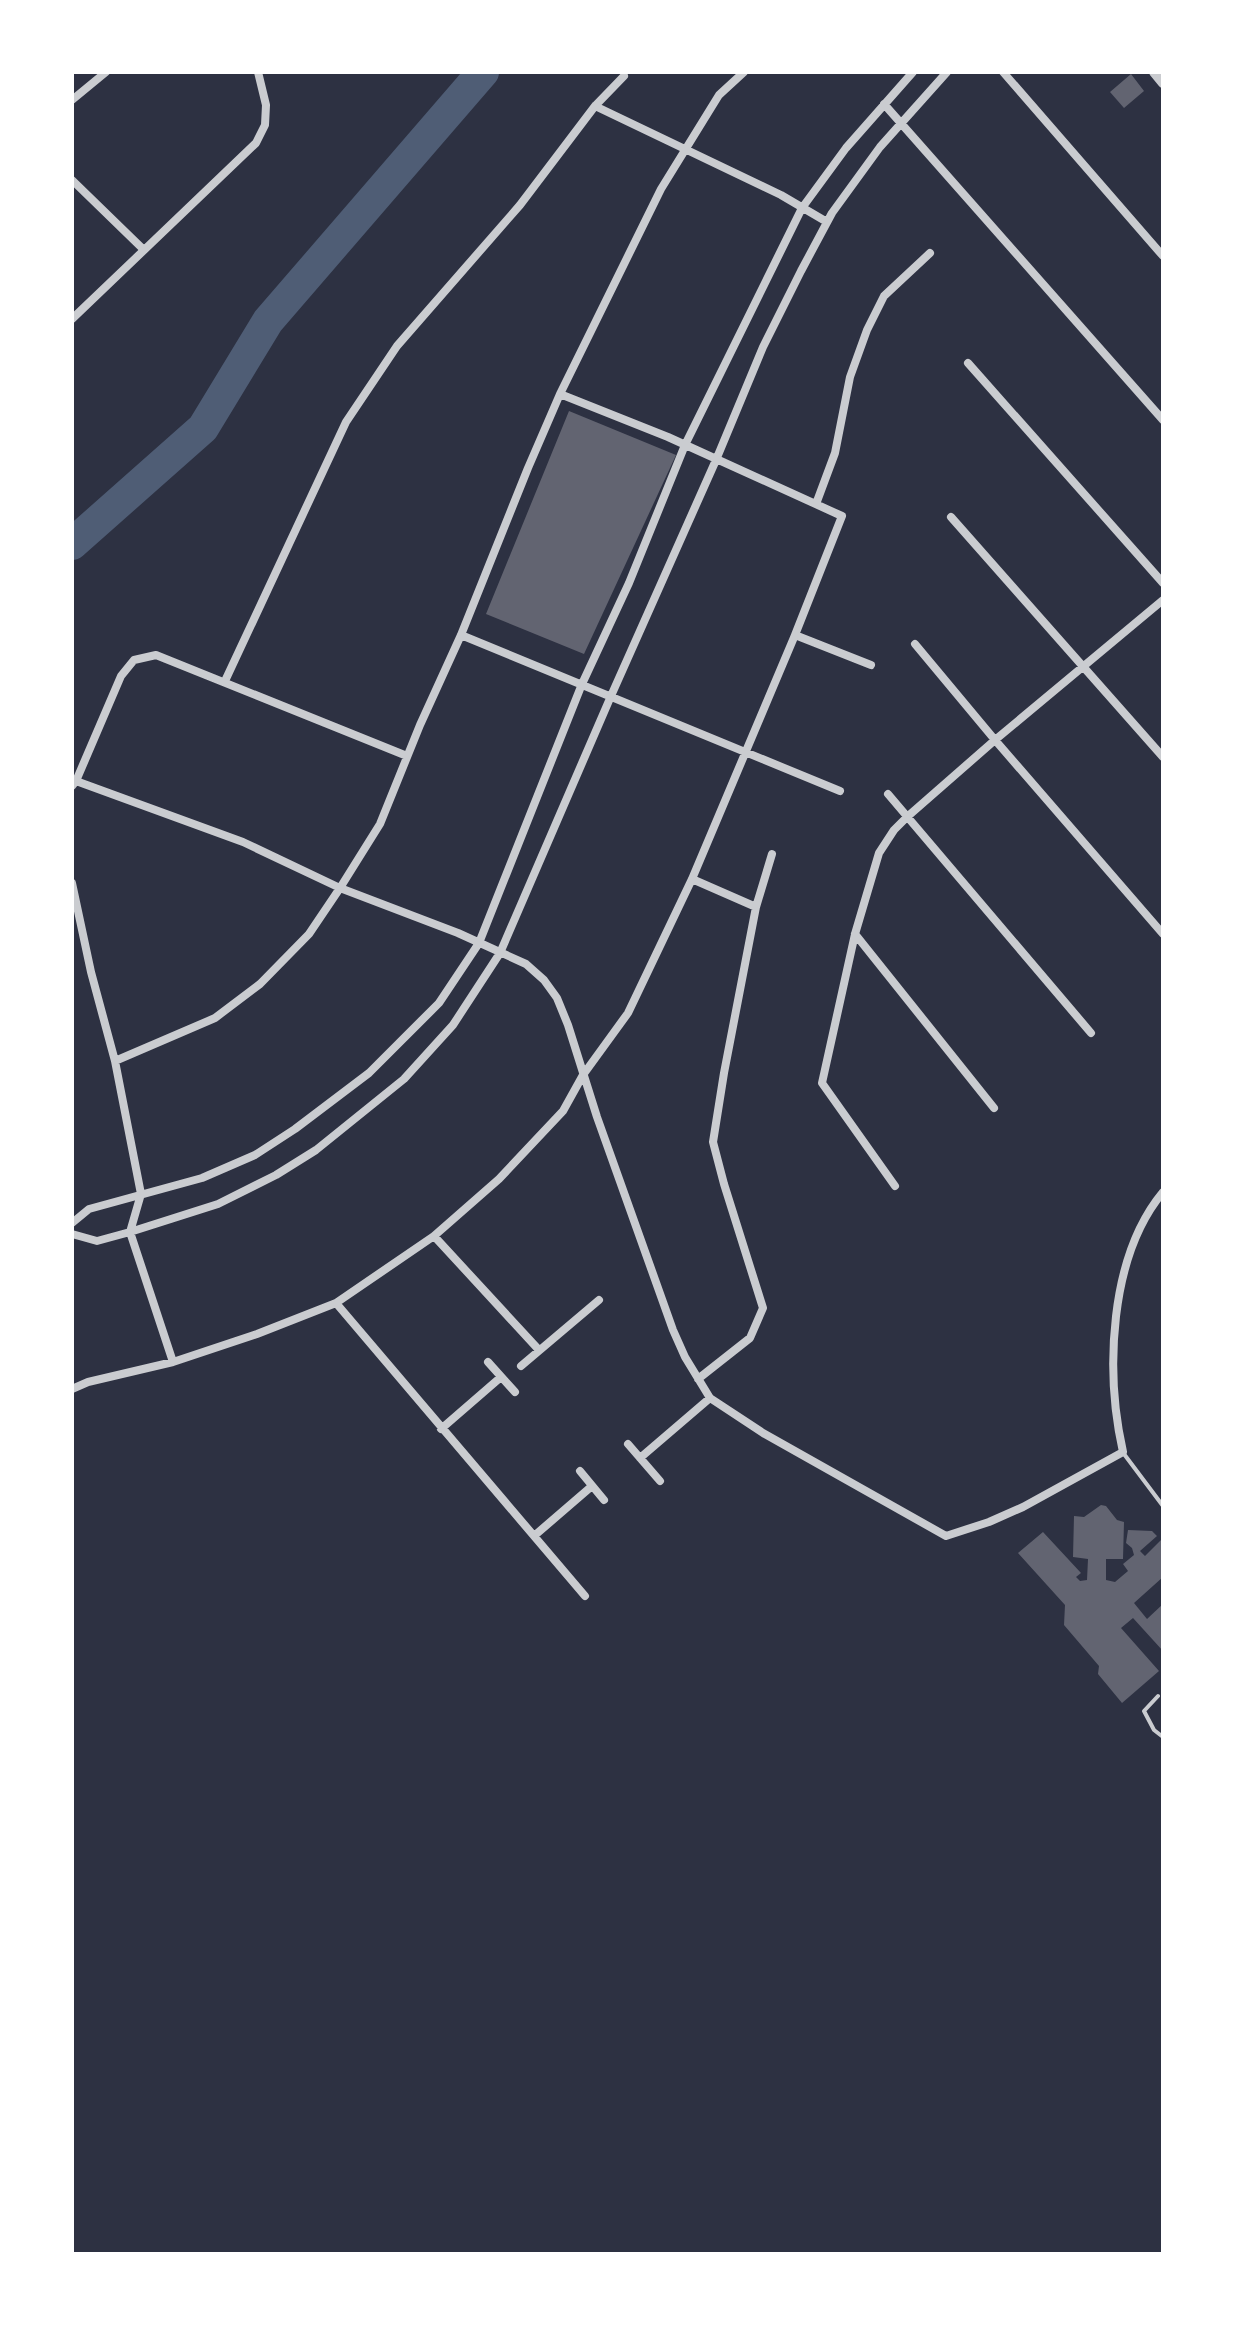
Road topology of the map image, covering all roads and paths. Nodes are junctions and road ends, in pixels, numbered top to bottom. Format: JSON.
{"nodes":[{"id":1,"x":106,"y":72,"type":"edge"},
{"id":2,"x":258,"y":72,"type":"edge"},
{"id":3,"x":744,"y":72,"type":"edge"},
{"id":4,"x":913,"y":72,"type":"edge"},
{"id":5,"x":947,"y":72,"type":"edge"},
{"id":6,"x":1003,"y":72,"type":"edge"},
{"id":7,"x":1154,"y":72,"type":"edge"},
{"id":8,"x":624,"y":76,"type":"dead end"},
{"id":9,"x":1163,"y":83,"type":"edge"},
{"id":10,"x":72,"y":100,"type":"edge"},
{"id":11,"x":884,"y":104,"type":"junction"},
{"id":12,"x":595,"y":106,"type":"junction"},
{"id":13,"x":902,"y":122,"type":"junction"},
{"id":14,"x":683,"y":150,"type":"junction"},
{"id":15,"x":72,"y":180,"type":"edge"},
{"id":16,"x":802,"y":208,"type":"junction"},
{"id":17,"x":827,"y":222,"type":"junction"},
{"id":18,"x":144,"y":250,"type":"junction"},
{"id":19,"x":930,"y":253,"type":"dead end"},
{"id":20,"x":1163,"y":256,"type":"edge"},
{"id":21,"x":72,"y":319,"type":"edge"},
{"id":22,"x":968,"y":363,"type":"dead end"},
{"id":23,"x":560,"y":394,"type":"junction"},
{"id":24,"x":1163,"y":420,"type":"edge"},
{"id":25,"x":685,"y":445,"type":"junction"},
{"id":26,"x":716,"y":460,"type":"junction"},
{"id":27,"x":816,"y":504,"type":"junction"},
{"id":28,"x":951,"y":517,"type":"dead end"},
{"id":29,"x":1163,"y":583,"type":"edge"},
{"id":30,"x":1163,"y":600,"type":"edge"},
{"id":31,"x":461,"y":635,"type":"junction"},
{"id":32,"x":795,"y":635,"type":"junction"},
{"id":33,"x":915,"y":644,"type":"dead end"},
{"id":34,"x":871,"y":665,"type":"dead end"},
{"id":35,"x":1082,"y":667,"type":"junction"},
{"id":36,"x":225,"y":681,"type":"junction"},
{"id":37,"x":582,"y":684,"type":"junction"},
{"id":38,"x":611,"y":696,"type":"junction"},
{"id":39,"x":995,"y":740,"type":"junction"},
{"id":40,"x":746,"y":752,"type":"junction"},
{"id":41,"x":407,"y":756,"type":"junction"},
{"id":42,"x":1163,"y":757,"type":"edge"},
{"id":43,"x":74,"y":784,"type":"edge"},
{"id":44,"x":840,"y":791,"type":"dead end"},
{"id":45,"x":888,"y":794,"type":"dead end"},
{"id":46,"x":907,"y":817,"type":"junction"},
{"id":47,"x":772,"y":854,"type":"dead end"},
{"id":48,"x":692,"y":879,"type":"junction"},
{"id":49,"x":72,"y":883,"type":"edge"},
{"id":50,"x":340,"y":888,"type":"junction"},
{"id":51,"x":756,"y":907,"type":"junction"},
{"id":52,"x":855,"y":934,"type":"junction"},
{"id":53,"x":1163,"y":934,"type":"edge"},
{"id":54,"x":479,"y":943,"type":"junction"},
{"id":55,"x":500,"y":953,"type":"junction"},
{"id":56,"x":1091,"y":1033,"type":"dead end"},
{"id":57,"x":115,"y":1061,"type":"junction"},
{"id":58,"x":583,"y":1075,"type":"junction"},
{"id":59,"x":994,"y":1108,"type":"dead end"},
{"id":60,"x":895,"y":1186,"type":"dead end"},
{"id":61,"x":1163,"y":1192,"type":"edge"},
{"id":62,"x":141,"y":1194,"type":"junction"},
{"id":63,"x":72,"y":1223,"type":"edge"},
{"id":64,"x":130,"y":1232,"type":"junction"},
{"id":65,"x":72,"y":1234,"type":"edge"},
{"id":66,"x":434,"y":1236,"type":"junction"},
{"id":67,"x":599,"y":1300,"type":"dead end"},
{"id":68,"x":336,"y":1303,"type":"junction"},
{"id":69,"x":539,"y":1350,"type":"junction"},
{"id":70,"x":173,"y":1362,"type":"junction"},
{"id":71,"x":488,"y":1362,"type":"dead end"},
{"id":72,"x":521,"y":1366,"type":"dead end"},
{"id":73,"x":501,"y":1377,"type":"junction"},
{"id":74,"x":698,"y":1379,"type":"junction"},
{"id":75,"x":72,"y":1389,"type":"edge"},
{"id":76,"x":515,"y":1392,"type":"dead end"},
{"id":77,"x":710,"y":1398,"type":"junction"},
{"id":78,"x":441,"y":1429,"type":"junction"},
{"id":79,"x":628,"y":1444,"type":"dead end"},
{"id":80,"x":1123,"y":1452,"type":"junction"},
{"id":81,"x":640,"y":1458,"type":"junction"},
{"id":82,"x":580,"y":1471,"type":"dead end"},
{"id":83,"x":660,"y":1481,"type":"dead end"},
{"id":84,"x":592,"y":1486,"type":"junction"},
{"id":85,"x":604,"y":1500,"type":"dead end"},
{"id":86,"x":1163,"y":1506,"type":"edge"},
{"id":87,"x":534,"y":1536,"type":"junction"},
{"id":88,"x":585,"y":1596,"type":"dead end"},
{"id":89,"x":1158,"y":1696,"type":"dead end"},
{"id":90,"x":1163,"y":1737,"type":"edge"}],
"edges":[{"from":1,"to":10,"type":"street"},
{"from":2,"to":18,"type":"street"},
{"from":3,"to":14,"type":"street"},
{"from":4,"to":11,"type":"street"},
{"from":5,"to":13,"type":"street"},
{"from":6,"to":20,"type":"street"},
{"from":7,"to":9,"type":"street"},
{"from":8,"to":12,"type":"street"},
{"from":11,"to":13,"type":"street"},
{"from":11,"to":16,"type":"street"},
{"from":12,"to":14,"type":"street"},
{"from":12,"to":36,"type":"street"},
{"from":13,"to":17,"type":"street"},
{"from":13,"to":24,"type":"street"},
{"from":14,"to":16,"type":"street"},
{"from":14,"to":23,"type":"street"},
{"from":15,"to":18,"type":"street"},
{"from":16,"to":17,"type":"street"},
{"from":16,"to":25,"type":"street"},
{"from":17,"to":26,"type":"street"},
{"from":18,"to":21,"type":"street"},
{"from":19,"to":27,"type":"street"},
{"from":22,"to":29,"type":"street"},
{"from":23,"to":25,"type":"street"},
{"from":23,"to":31,"type":"street"},
{"from":25,"to":26,"type":"street"},
{"from":25,"to":37,"type":"street"},
{"from":26,"to":27,"type":"street"},
{"from":26,"to":38,"type":"street"},
{"from":27,"to":32,"type":"street"},
{"from":28,"to":35,"type":"street"},
{"from":30,"to":35,"type":"street"},
{"from":31,"to":37,"type":"street"},
{"from":31,"to":41,"type":"street"},
{"from":32,"to":34,"type":"street"},
{"from":32,"to":40,"type":"street"},
{"from":33,"to":39,"type":"street"},
{"from":35,"to":39,"type":"street"},
{"from":35,"to":42,"type":"street"},
{"from":36,"to":41,"type":"street"},
{"from":36,"to":43,"type":"street"},
{"from":37,"to":38,"type":"street"},
{"from":37,"to":54,"type":"street"},
{"from":38,"to":40,"type":"street"},
{"from":38,"to":55,"type":"street"},
{"from":39,"to":46,"type":"street"},
{"from":39,"to":53,"type":"street"},
{"from":40,"to":44,"type":"street"},
{"from":40,"to":48,"type":"street"},
{"from":41,"to":50,"type":"street"},
{"from":43,"to":50,"type":"street"},
{"from":45,"to":46,"type":"street"},
{"from":46,"to":52,"type":"street"},
{"from":46,"to":56,"type":"street"},
{"from":47,"to":51,"type":"street"},
{"from":48,"to":51,"type":"street"},
{"from":48,"to":58,"type":"street"},
{"from":49,"to":57,"type":"street"},
{"from":50,"to":54,"type":"street"},
{"from":50,"to":57,"type":"street"},
{"from":51,"to":74,"type":"street"},
{"from":52,"to":59,"type":"street"},
{"from":52,"to":60,"type":"street"},
{"from":54,"to":55,"type":"street"},
{"from":54,"to":62,"type":"street"},
{"from":55,"to":58,"type":"street"},
{"from":55,"to":64,"type":"street"},
{"from":57,"to":62,"type":"street"},
{"from":58,"to":66,"type":"street"},
{"from":58,"to":74,"type":"street"},
{"from":61,"to":80,"type":"street"},
{"from":62,"to":63,"type":"street"},
{"from":62,"to":64,"type":"street"},
{"from":64,"to":65,"type":"street"},
{"from":64,"to":70,"type":"street"},
{"from":66,"to":68,"type":"street"},
{"from":66,"to":69,"type":"street"},
{"from":67,"to":69,"type":"street"},
{"from":68,"to":70,"type":"street"},
{"from":68,"to":78,"type":"street"},
{"from":69,"to":72,"type":"street"},
{"from":70,"to":75,"type":"street"},
{"from":71,"to":73,"type":"street"},
{"from":73,"to":76,"type":"street"},
{"from":73,"to":78,"type":"street"},
{"from":74,"to":77,"type":"street"},
{"from":77,"to":80,"type":"street"},
{"from":77,"to":81,"type":"street"},
{"from":78,"to":87,"type":"street"},
{"from":79,"to":81,"type":"street"},
{"from":80,"to":86,"type":"lane"},
{"from":81,"to":83,"type":"street"},
{"from":82,"to":84,"type":"street"},
{"from":84,"to":85,"type":"street"},
{"from":84,"to":87,"type":"street"},
{"from":87,"to":88,"type":"street"},
{"from":89,"to":90,"type":"lane"}]}
